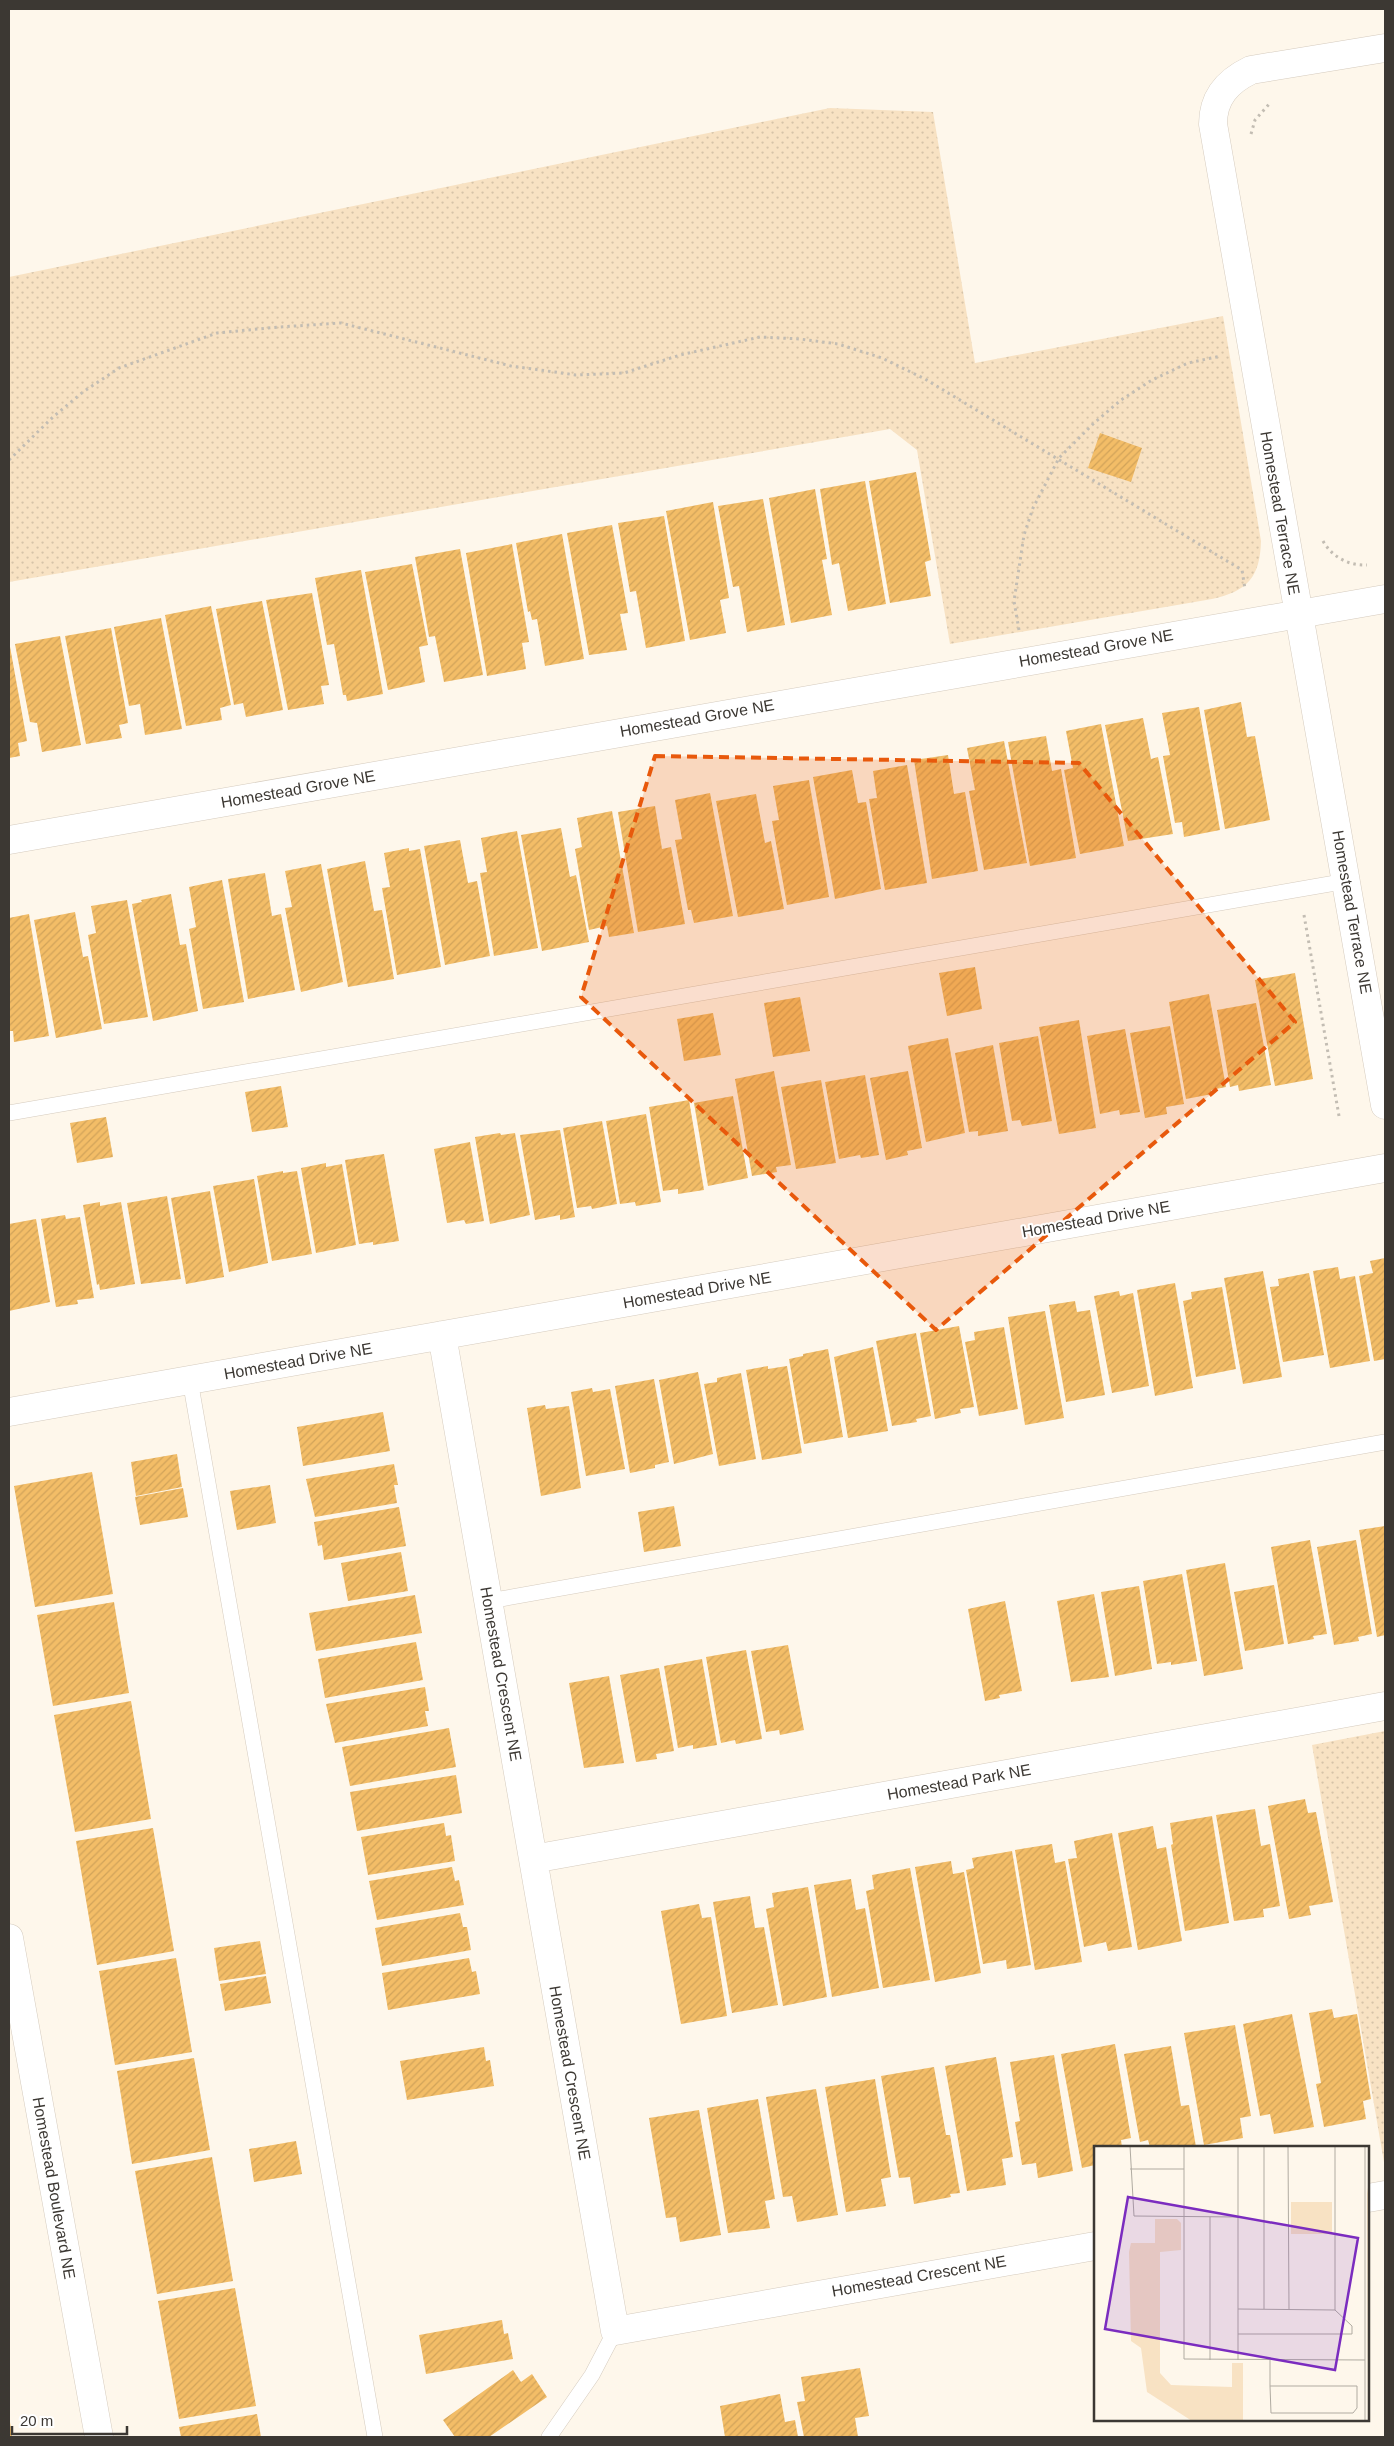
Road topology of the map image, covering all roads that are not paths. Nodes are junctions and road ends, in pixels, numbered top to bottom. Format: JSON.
{"nodes":[{"id":1,"x":1385,"y":48,"type":"edge"},
{"id":2,"x":1385,"y":599,"type":"edge"},
{"id":3,"x":1298,"y":614,"type":"junction"},
{"id":4,"x":9,"y":840,"type":"edge"},
{"id":5,"x":1347,"y":881,"type":"junction"},
{"id":6,"x":1385,"y":1105,"type":"edge"},
{"id":7,"x":9,"y":1114,"type":"edge"},
{"id":8,"x":1385,"y":1168,"type":"edge"},
{"id":9,"x":442,"y":1336,"type":"junction"},
{"id":10,"x":190,"y":1380,"type":"junction"},
{"id":11,"x":9,"y":1412,"type":"edge"},
{"id":12,"x":1385,"y":1442,"type":"edge"},
{"id":13,"x":489,"y":1601,"type":"junction"},
{"id":14,"x":1385,"y":1706,"type":"edge"},
{"id":15,"x":533,"y":1859,"type":"junction"},
{"id":16,"x":9,"y":1938,"type":"edge"},
{"id":17,"x":1385,"y":2195,"type":"edge"},
{"id":18,"x":1369,"y":2198,"type":"edge"},
{"id":19,"x":1094,"y":2246,"type":"edge"},
{"id":20,"x":615,"y":2331,"type":"junction"},
{"id":21,"x":99,"y":2437,"type":"edge"},
{"id":22,"x":375,"y":2437,"type":"edge"},
{"id":23,"x":549,"y":2437,"type":"edge"}],
"edges":[{"from":1,"to":3,"type":"street","name":"Homestead Terrace NE"},
{"from":2,"to":3,"type":"street","name":"Homestead Grove NE"},
{"from":3,"to":4,"type":"street","name":"Homestead Grove NE"},
{"from":3,"to":5,"type":"street","name":"Homestead Terrace NE"},
{"from":5,"to":6,"type":"street","name":"Homestead Terrace NE"},
{"from":5,"to":7,"type":"lane"},
{"from":8,"to":9,"type":"street","name":"Homestead Drive NE"},
{"from":9,"to":10,"type":"street","name":"Homestead Drive NE"},
{"from":9,"to":13,"type":"street","name":"Homestead Crescent NE"},
{"from":10,"to":11,"type":"street","name":"Homestead Drive NE"},
{"from":10,"to":22,"type":"lane"},
{"from":12,"to":13,"type":"lane"},
{"from":13,"to":15,"type":"street","name":"Homestead Crescent NE"},
{"from":14,"to":15,"type":"street","name":"Homestead Park NE"},
{"from":15,"to":20,"type":"street","name":"Homestead Crescent NE"},
{"from":16,"to":21,"type":"street","name":"Homestead Boulevard NE"},
{"from":17,"to":18,"type":"street"},
{"from":19,"to":20,"type":"street","name":"Homestead Crescent NE"},
{"from":20,"to":23,"type":"lane"}]}
